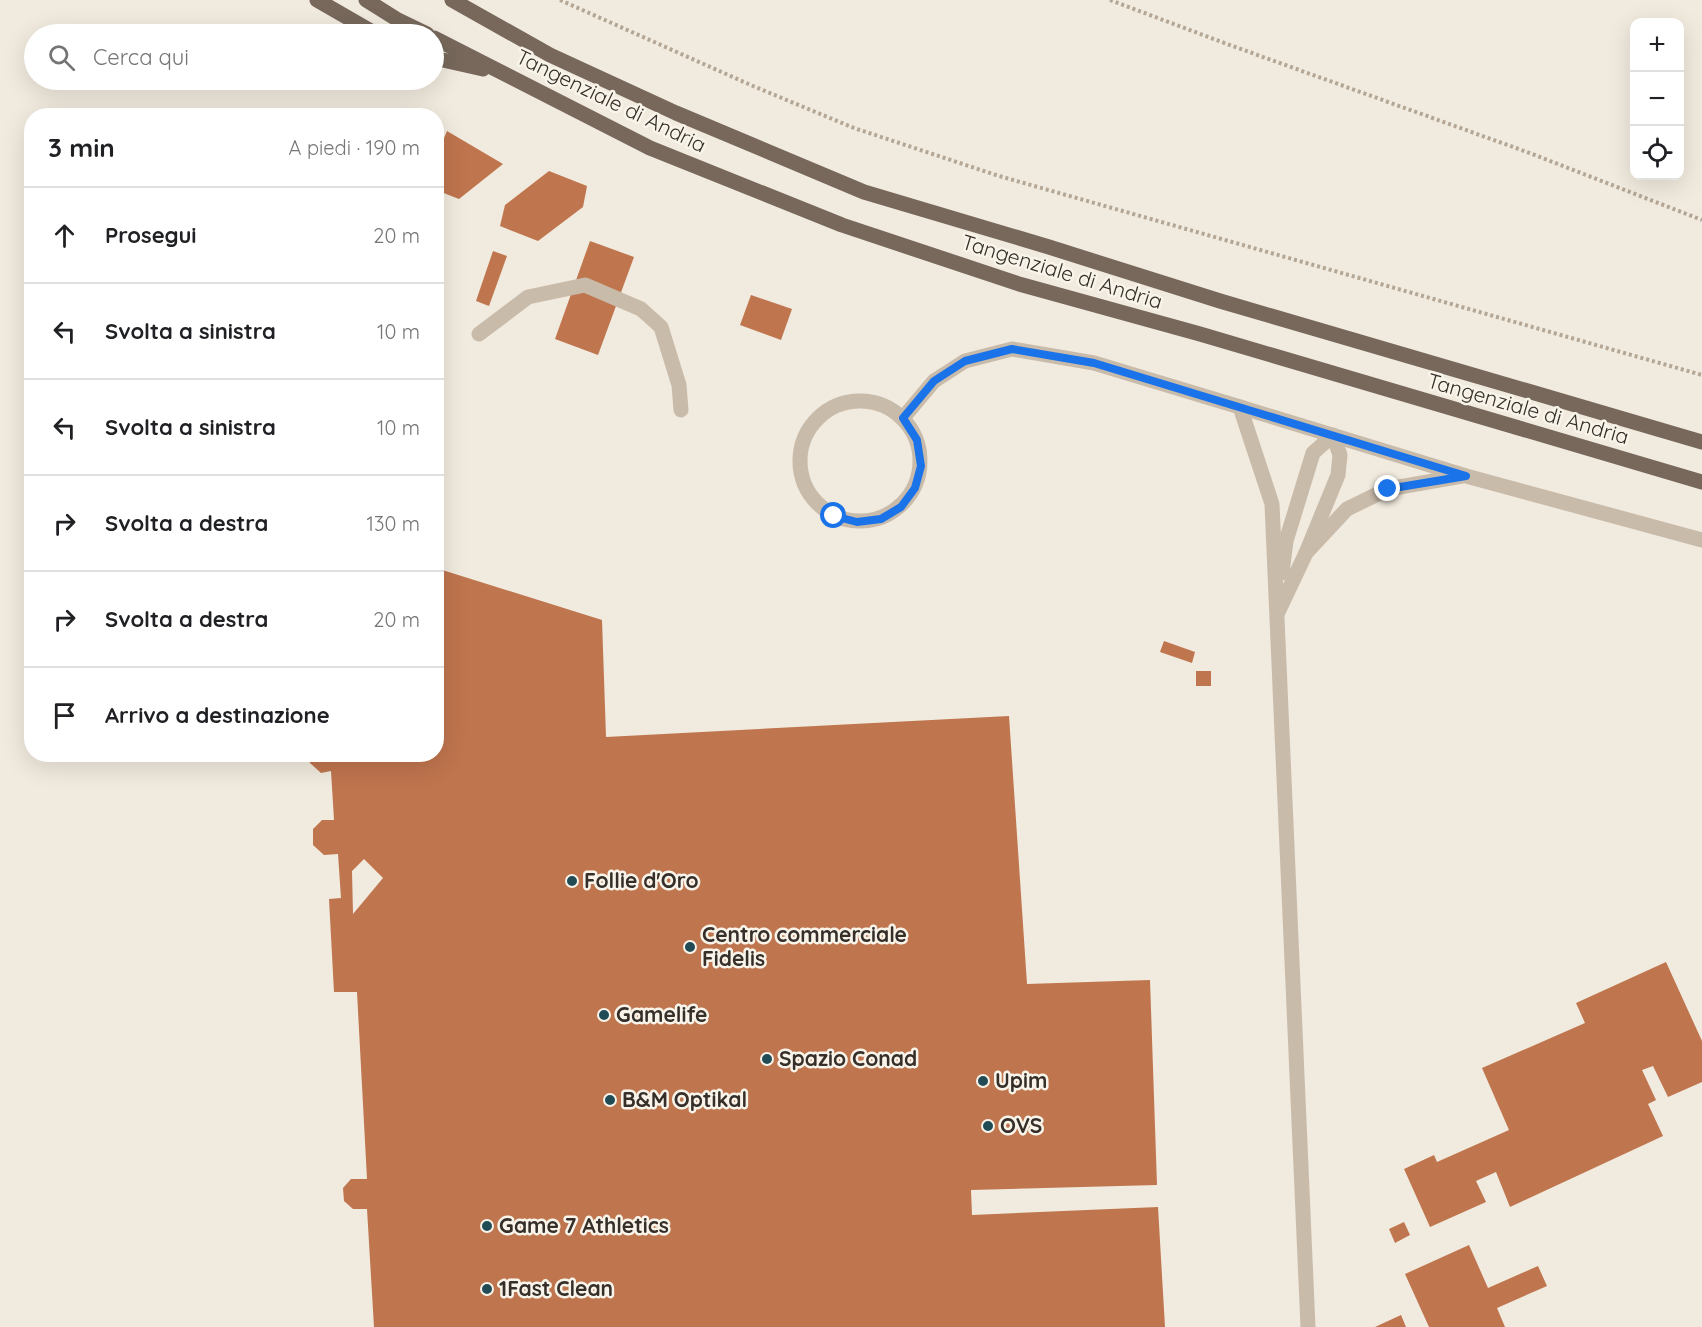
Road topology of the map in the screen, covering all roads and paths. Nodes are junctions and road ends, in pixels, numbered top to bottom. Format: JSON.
{"nodes":[{"id":1,"x":317,"y":0,"type":"edge"},
{"id":2,"x":366,"y":0,"type":"edge"},
{"id":3,"x":452,"y":0,"type":"edge"},
{"id":4,"x":560,"y":0,"type":"edge"},
{"id":5,"x":1110,"y":0,"type":"edge"},
{"id":6,"x":1119,"y":2,"type":"edge"},
{"id":7,"x":359,"y":24,"type":"edge"},
{"id":8,"x":406,"y":24,"type":"edge"},
{"id":9,"x":444,"y":43,"type":"edge"},
{"id":10,"x":444,"y":60,"type":"edge"},
{"id":11,"x":504,"y":74,"type":"junction"},
{"id":12,"x":1702,"y":220,"type":"edge"},
{"id":13,"x":479,"y":334,"type":"dead end"},
{"id":14,"x":1702,"y":375,"type":"edge"},
{"id":15,"x":1240,"y":407,"type":"junction"},
{"id":16,"x":681,"y":410,"type":"dead end"},
{"id":17,"x":903,"y":418,"type":"junction"},
{"id":18,"x":1333,"y":435,"type":"junction"},
{"id":19,"x":1702,"y":442,"type":"edge"},
{"id":20,"x":1466,"y":476,"type":"junction"},
{"id":21,"x":1702,"y":482,"type":"edge"},
{"id":22,"x":1702,"y":540,"type":"edge"},
{"id":23,"x":1306,"y":553,"type":"junction"},
{"id":24,"x":1277,"y":615,"type":"junction"},
{"id":25,"x":1308,"y":1327,"type":"edge"}],
"edges":[{"from":1,"to":7,"type":"main road"},
{"from":2,"to":8,"type":"main road"},
{"from":3,"to":19,"type":"main road","name":"Tangenziale di Andria"},
{"from":4,"to":14,"type":"path"},
{"from":5,"to":6,"type":"path"},
{"from":6,"to":12,"type":"path"},
{"from":9,"to":11,"type":"main road","name":"Tangenziale di Andria"},
{"from":10,"to":11,"type":"main road"},
{"from":11,"to":21,"type":"main road","name":"Tangenziale di Andria"},
{"from":13,"to":16,"type":"street"},
{"from":15,"to":17,"type":"street"},
{"from":15,"to":18,"type":"street"},
{"from":15,"to":24,"type":"street"},
{"from":17,"to":17,"type":"street"},
{"from":18,"to":20,"type":"street"},
{"from":18,"to":23,"type":"street"},
{"from":18,"to":24,"type":"street"},
{"from":20,"to":22,"type":"street"},
{"from":20,"to":23,"type":"street"},
{"from":23,"to":24,"type":"street"},
{"from":24,"to":25,"type":"street"}]}
